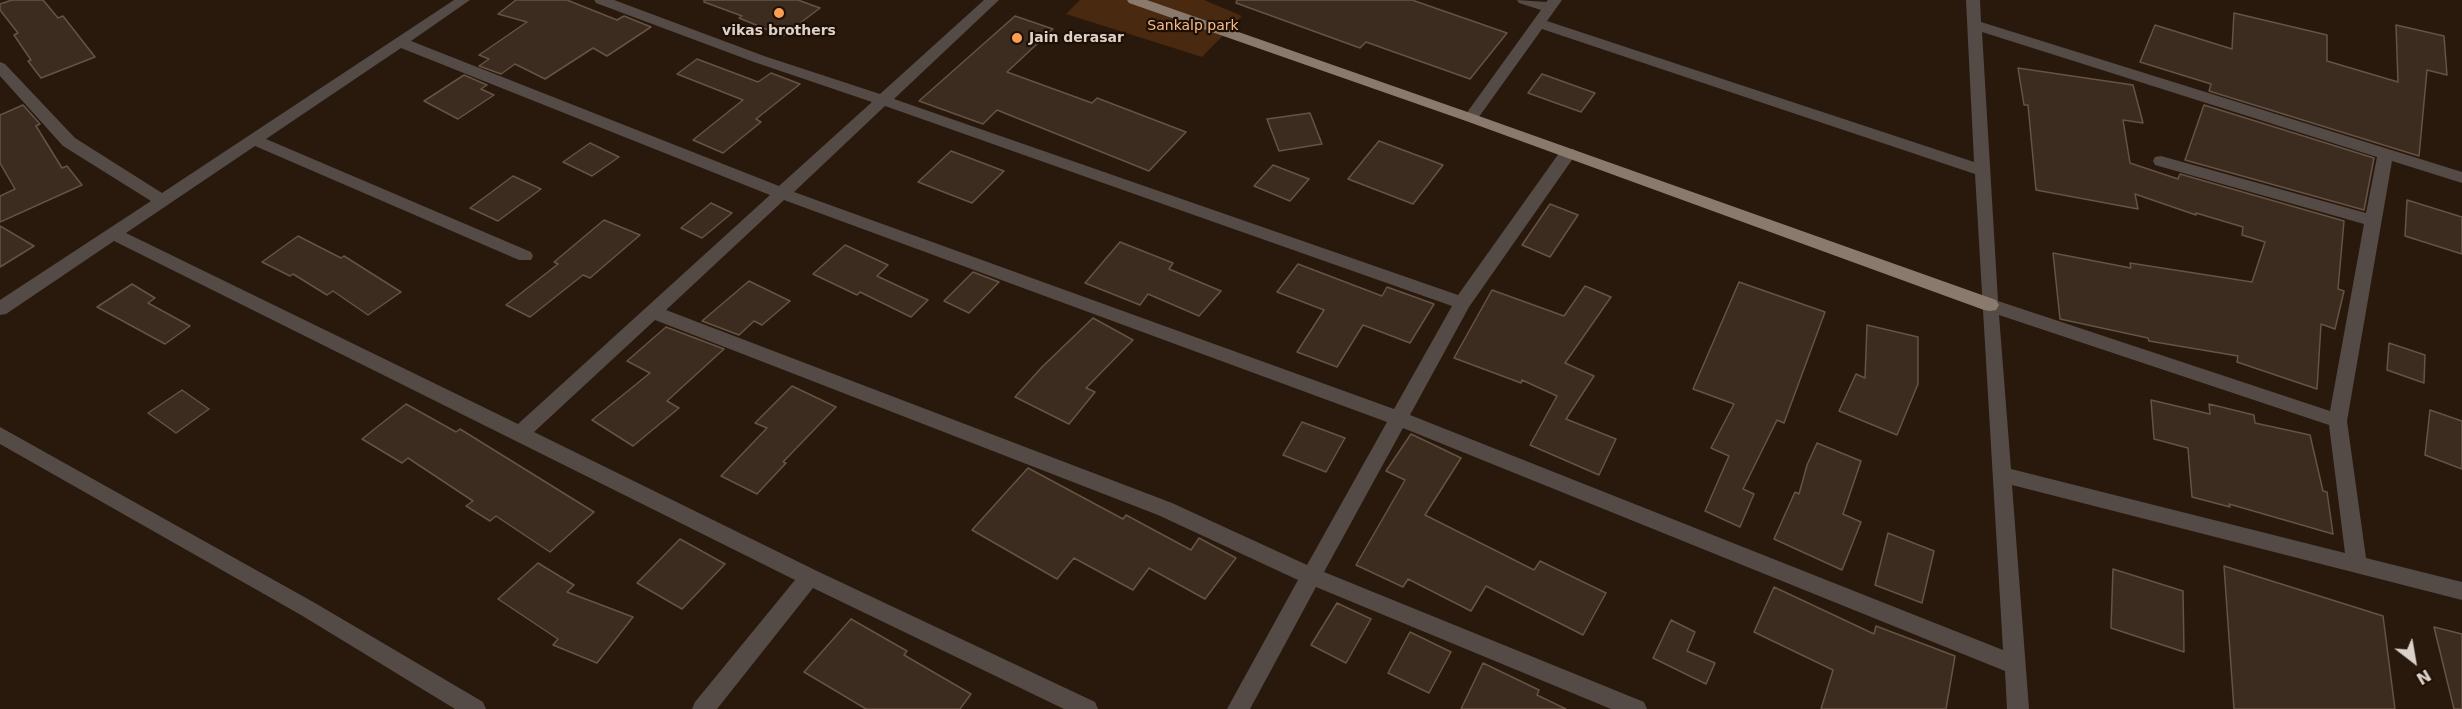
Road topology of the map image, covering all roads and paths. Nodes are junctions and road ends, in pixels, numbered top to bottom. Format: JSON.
{"nodes":[{"id":1,"x":463,"y":0,"type":"edge"},
{"id":2,"x":601,"y":0,"type":"edge"},
{"id":3,"x":992,"y":0,"type":"edge"},
{"id":4,"x":1134,"y":0,"type":"edge"},
{"id":5,"x":1524,"y":0,"type":"edge"},
{"id":6,"x":1969,"y":1,"type":"edge"},
{"id":7,"x":1553,"y":4,"type":"edge"},
{"id":8,"x":1539,"y":23,"type":"junction"},
{"id":9,"x":1975,"y":25,"type":"junction"},
{"id":10,"x":399,"y":42,"type":"junction"},
{"id":11,"x":0,"y":67,"type":"edge"},
{"id":12,"x":882,"y":100,"type":"junction"},
{"id":13,"x":1471,"y":118,"type":"junction"},
{"id":14,"x":254,"y":140,"type":"junction"},
{"id":15,"x":1568,"y":153,"type":"junction"},
{"id":16,"x":2385,"y":154,"type":"junction"},
{"id":17,"x":2161,"y":161,"type":"dead end"},
{"id":18,"x":1983,"y":171,"type":"junction"},
{"id":19,"x":2462,"y":178,"type":"edge"},
{"id":20,"x":781,"y":193,"type":"junction"},
{"id":21,"x":163,"y":201,"type":"junction"},
{"id":22,"x":2373,"y":221,"type":"junction"},
{"id":23,"x":113,"y":233,"type":"junction"},
{"id":24,"x":525,"y":256,"type":"dead end"},
{"id":25,"x":1462,"y":303,"type":"junction"},
{"id":26,"x":1990,"y":305,"type":"junction"},
{"id":27,"x":0,"y":309,"type":"edge"},
{"id":28,"x":652,"y":312,"type":"junction"},
{"id":29,"x":1397,"y":418,"type":"junction"},
{"id":30,"x":2338,"y":421,"type":"junction"},
{"id":31,"x":520,"y":434,"type":"junction"},
{"id":32,"x":0,"y":435,"type":"edge"},
{"id":33,"x":2002,"y":475,"type":"junction"},
{"id":34,"x":2357,"y":565,"type":"junction"},
{"id":35,"x":1311,"y":576,"type":"junction"},
{"id":36,"x":810,"y":577,"type":"junction"},
{"id":37,"x":2462,"y":591,"type":"edge"},
{"id":38,"x":2015,"y":665,"type":"junction"},
{"id":39,"x":475,"y":709,"type":"edge"},
{"id":40,"x":703,"y":709,"type":"edge"},
{"id":41,"x":1087,"y":709,"type":"edge"},
{"id":42,"x":1238,"y":709,"type":"edge"},
{"id":43,"x":1636,"y":709,"type":"edge"},
{"id":44,"x":2018,"y":709,"type":"edge"}],
"edges":[{"from":1,"to":10,"type":"street"},
{"from":2,"to":12,"type":"street"},
{"from":3,"to":12,"type":"street"},
{"from":4,"to":13,"type":"main road"},
{"from":5,"to":7,"type":"street"},
{"from":6,"to":9,"type":"street"},
{"from":7,"to":8,"type":"street"},
{"from":8,"to":13,"type":"street"},
{"from":8,"to":18,"type":"street"},
{"from":9,"to":16,"type":"street"},
{"from":9,"to":18,"type":"street"},
{"from":10,"to":14,"type":"street"},
{"from":10,"to":20,"type":"street"},
{"from":11,"to":21,"type":"street"},
{"from":12,"to":20,"type":"street"},
{"from":12,"to":25,"type":"street"},
{"from":13,"to":15,"type":"main road"},
{"from":14,"to":21,"type":"street"},
{"from":14,"to":24,"type":"street"},
{"from":15,"to":25,"type":"street"},
{"from":15,"to":26,"type":"main road"},
{"from":16,"to":19,"type":"street"},
{"from":16,"to":22,"type":"street"},
{"from":17,"to":22,"type":"street"},
{"from":18,"to":26,"type":"street"},
{"from":20,"to":28,"type":"street"},
{"from":20,"to":29,"type":"street"},
{"from":21,"to":23,"type":"street"},
{"from":22,"to":30,"type":"street"},
{"from":23,"to":27,"type":"street"},
{"from":23,"to":31,"type":"street"},
{"from":25,"to":29,"type":"street"},
{"from":26,"to":30,"type":"street"},
{"from":26,"to":33,"type":"street"},
{"from":28,"to":31,"type":"street"},
{"from":28,"to":35,"type":"street"},
{"from":29,"to":35,"type":"street"},
{"from":29,"to":38,"type":"street"},
{"from":30,"to":34,"type":"street"},
{"from":31,"to":36,"type":"street"},
{"from":32,"to":39,"type":"street"},
{"from":33,"to":34,"type":"street"},
{"from":33,"to":38,"type":"street"},
{"from":34,"to":37,"type":"street"},
{"from":35,"to":42,"type":"street"},
{"from":35,"to":43,"type":"street"},
{"from":36,"to":40,"type":"street"},
{"from":36,"to":41,"type":"street"},
{"from":38,"to":44,"type":"street"}]}
